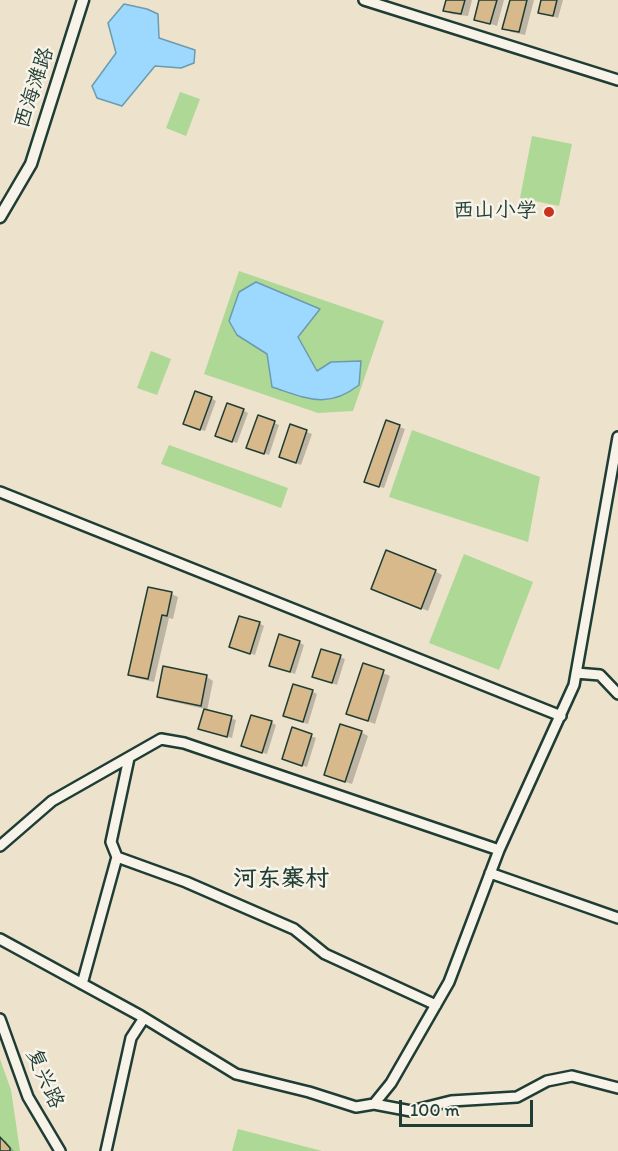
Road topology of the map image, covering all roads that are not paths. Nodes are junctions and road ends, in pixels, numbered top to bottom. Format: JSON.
{"nodes":[{"id":1,"x":83,"y":0,"type":"edge"},
{"id":2,"x":364,"y":0,"type":"edge"},
{"id":3,"x":618,"y":80,"type":"edge"},
{"id":4,"x":0,"y":217,"type":"edge"},
{"id":5,"x":618,"y":437,"type":"edge"},
{"id":6,"x":0,"y":492,"type":"edge"},
{"id":7,"x":576,"y":673,"type":"junction"},
{"id":8,"x":618,"y":694,"type":"edge"},
{"id":9,"x":561,"y":716,"type":"junction"},
{"id":10,"x":129,"y":758,"type":"junction"},
{"id":11,"x":0,"y":846,"type":"edge"},
{"id":12,"x":499,"y":850,"type":"junction"},
{"id":13,"x":117,"y":857,"type":"junction"},
{"id":14,"x":490,"y":873,"type":"junction"},
{"id":15,"x":618,"y":918,"type":"edge"},
{"id":16,"x":0,"y":939,"type":"edge"},
{"id":17,"x":82,"y":984,"type":"junction"},
{"id":18,"x":436,"y":1005,"type":"junction"},
{"id":19,"x":144,"y":1018,"type":"junction"},
{"id":20,"x":0,"y":1019,"type":"edge"},
{"id":21,"x":618,"y":1088,"type":"edge"},
{"id":22,"x":374,"y":1104,"type":"junction"},
{"id":23,"x":60,"y":1151,"type":"edge"},
{"id":24,"x":106,"y":1151,"type":"edge"}],
"edges":[{"from":1,"to":4,"type":"main road","name":"西海滩路"},
{"from":2,"to":3,"type":"street"},
{"from":5,"to":7,"type":"street"},
{"from":6,"to":9,"type":"street"},
{"from":7,"to":8,"type":"street"},
{"from":7,"to":9,"type":"street"},
{"from":9,"to":12,"type":"street"},
{"from":10,"to":11,"type":"street"},
{"from":10,"to":12,"type":"street"},
{"from":10,"to":13,"type":"street"},
{"from":12,"to":14,"type":"street"},
{"from":13,"to":17,"type":"street"},
{"from":13,"to":18,"type":"street"},
{"from":14,"to":15,"type":"street"},
{"from":14,"to":18,"type":"street"},
{"from":16,"to":17,"type":"street"},
{"from":17,"to":19,"type":"street"},
{"from":18,"to":22,"type":"street"},
{"from":19,"to":22,"type":"street"},
{"from":19,"to":24,"type":"street"},
{"from":20,"to":23,"type":"street","name":"复兴路"},
{"from":21,"to":22,"type":"street"}]}
